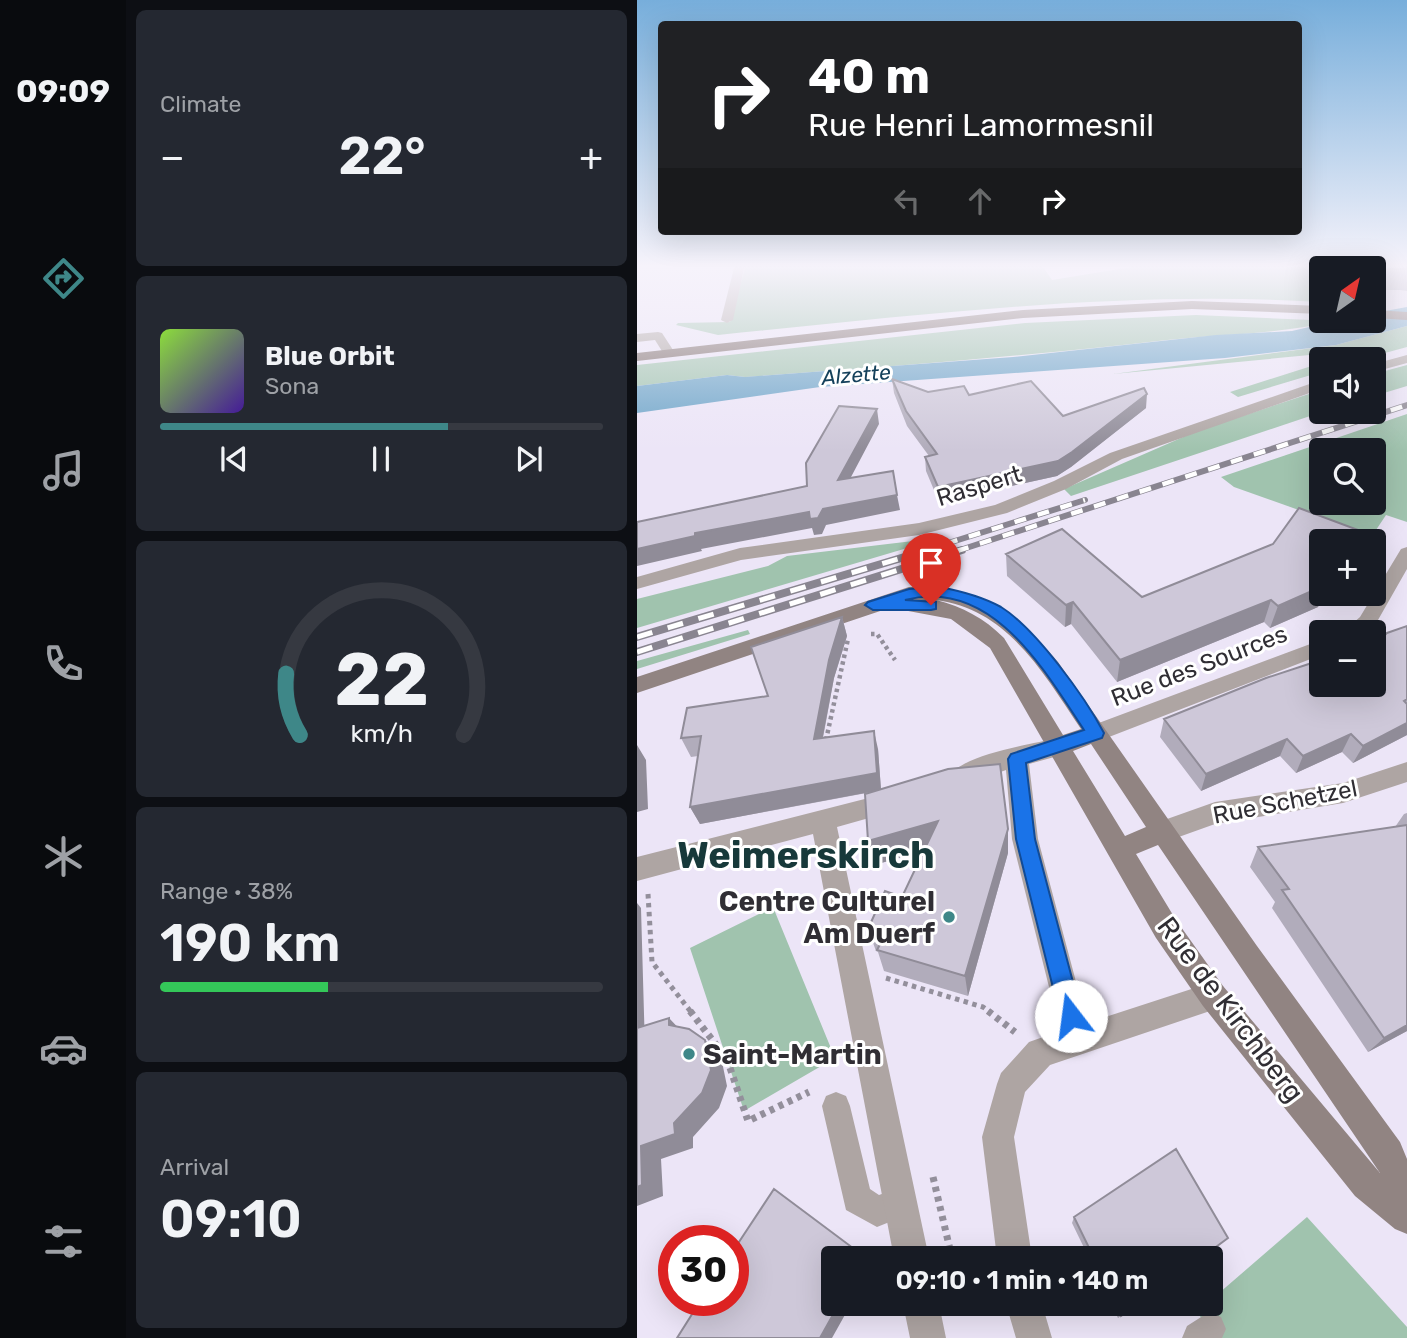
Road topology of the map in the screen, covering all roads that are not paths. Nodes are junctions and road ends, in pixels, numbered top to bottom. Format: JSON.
{"nodes":[{"id":1,"x":915,"y":326,"type":"edge"},
{"id":2,"x":637,"y":338,"type":"edge"},
{"id":3,"x":669,"y":353,"type":"junction"},
{"id":4,"x":637,"y":357,"type":"edge"},
{"id":5,"x":1407,"y":359,"type":"edge"},
{"id":6,"x":1386,"y":365,"type":"edge"},
{"id":7,"x":1309,"y":388,"type":"edge"},
{"id":8,"x":1407,"y":554,"type":"edge"},
{"id":9,"x":637,"y":583,"type":"edge"},
{"id":10,"x":873,"y":605,"type":"junction"},
{"id":11,"x":1368,"y":620,"type":"edge"},
{"id":12,"x":1309,"y":652,"type":"edge"},
{"id":13,"x":637,"y":685,"type":"edge"},
{"id":14,"x":1096,"y":733,"type":"junction"},
{"id":15,"x":1057,"y":747,"type":"junction"},
{"id":16,"x":1017,"y":759,"type":"junction"},
{"id":17,"x":1407,"y":772,"type":"edge"},
{"id":18,"x":823,"y":821,"type":"junction"},
{"id":19,"x":1162,"y":832,"type":"junction"},
{"id":20,"x":1118,"y":850,"type":"junction"},
{"id":21,"x":637,"y":869,"type":"edge"},
{"id":22,"x":1213,"y":996,"type":"junction"},
{"id":23,"x":1077,"y":1041,"type":"junction"},
{"id":24,"x":836,"y":1106,"type":"road end"},
{"id":25,"x":1407,"y":1196,"type":"edge"},
{"id":26,"x":901,"y":1202,"type":"junction"},
{"id":27,"x":1407,"y":1217,"type":"edge"},
{"id":28,"x":910,"y":1246,"type":"edge"},
{"id":29,"x":1012,"y":1246,"type":"edge"},
{"id":30,"x":923,"y":1316,"type":"edge"},
{"id":31,"x":1028,"y":1316,"type":"edge"},
{"id":32,"x":928,"y":1338,"type":"edge"},
{"id":33,"x":1034,"y":1338,"type":"edge"}],
"edges":[{"from":1,"to":3,"type":"main road"},
{"from":2,"to":3,"type":"lane"},
{"from":3,"to":4,"type":"main road"},
{"from":5,"to":6,"type":"street"},
{"from":7,"to":9,"type":"street","name":"Raspert"},
{"from":8,"to":11,"type":"street"},
{"from":10,"to":13,"type":"main road","name":"Rue de Kirchberg"},
{"from":10,"to":14,"type":"main road","name":"Rue de Kirchberg"},
{"from":10,"to":15,"type":"main road","name":"Rue de Kirchberg"},
{"from":12,"to":14,"type":"street","name":"Rue des Sources"},
{"from":14,"to":15,"type":"main road"},
{"from":14,"to":19,"type":"main road","name":"Rue de Kirchberg"},
{"from":15,"to":16,"type":"street"},
{"from":15,"to":20,"type":"main road","name":"Rue de Kirchberg"},
{"from":16,"to":18,"type":"street"},
{"from":16,"to":23,"type":"street"},
{"from":17,"to":19,"type":"street","name":"Rue Schetzel"},
{"from":18,"to":21,"type":"street"},
{"from":18,"to":26,"type":"street"},
{"from":19,"to":20,"type":"main road"},
{"from":19,"to":25,"type":"main road","name":"Rue de Kirchberg"},
{"from":20,"to":22,"type":"main road","name":"Rue de Kirchberg"},
{"from":22,"to":23,"type":"street"},
{"from":22,"to":27,"type":"main road","name":"Rue de Kirchberg"},
{"from":23,"to":29,"type":"street"},
{"from":24,"to":26,"type":"lane"},
{"from":26,"to":28,"type":"street"},
{"from":30,"to":32,"type":"street"},
{"from":31,"to":33,"type":"street"}]}
